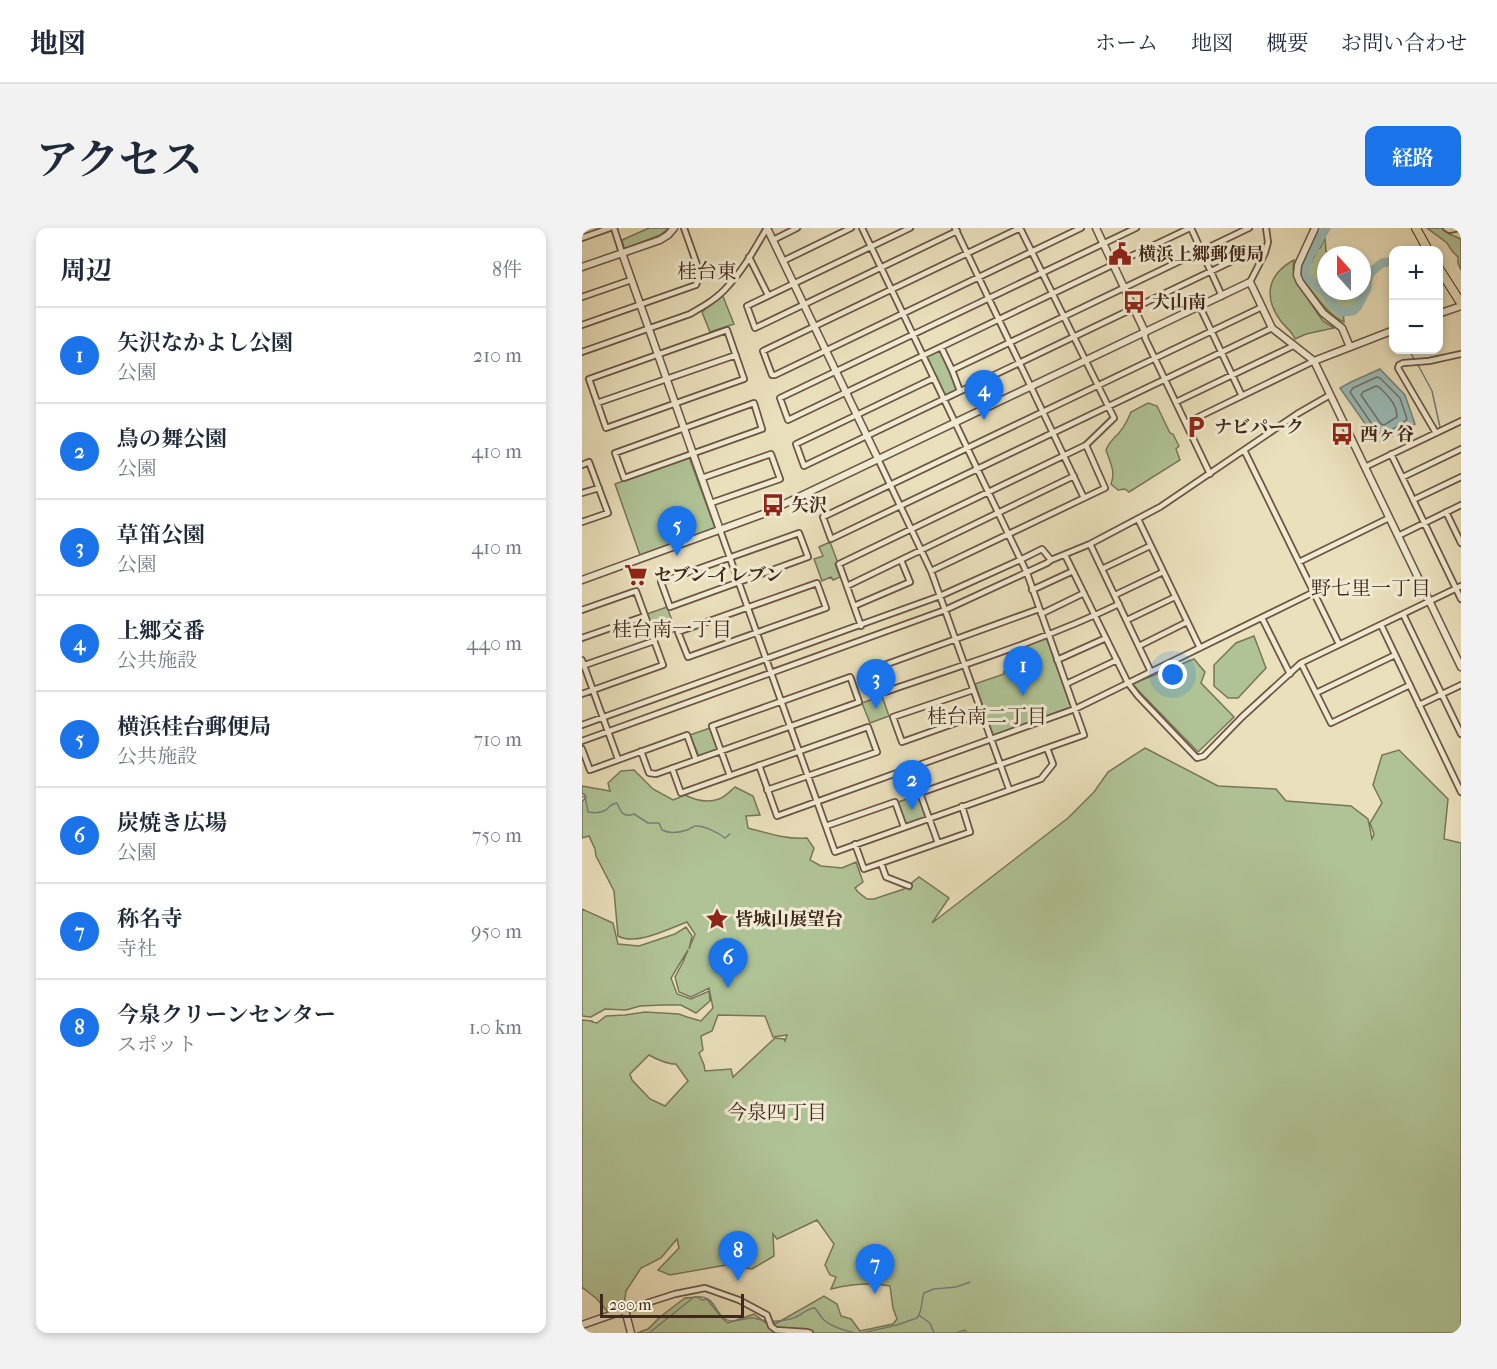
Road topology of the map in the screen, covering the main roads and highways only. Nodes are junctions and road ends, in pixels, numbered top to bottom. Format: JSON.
{"nodes":[{"id":1,"x":1416,"y":228,"type":"edge"},
{"id":2,"x":1426,"y":246,"type":"edge"},
{"id":3,"x":1443,"y":275,"type":"edge"},
{"id":4,"x":1461,"y":304,"type":"edge"}],
"edges":[{"from":1,"to":2,"type":"main road"},
{"from":3,"to":4,"type":"main road"}]}
